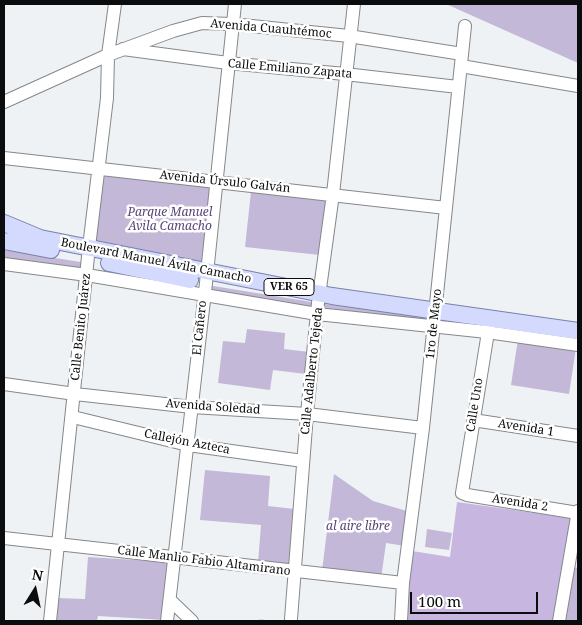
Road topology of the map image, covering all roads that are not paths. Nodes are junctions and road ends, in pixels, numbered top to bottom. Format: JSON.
{"nodes":[{"id":1,"x":115,"y":4,"type":"edge"},
{"id":2,"x":235,"y":4,"type":"edge"},
{"id":3,"x":354,"y":4,"type":"edge"},
{"id":4,"x":232,"y":24,"type":"junction"},
{"id":5,"x":465,"y":26,"type":"dead end"},
{"id":6,"x":349,"y":36,"type":"junction"},
{"id":7,"x":122,"y":49,"type":"junction"},
{"id":8,"x":108,"y":55,"type":"junction"},
{"id":9,"x":461,"y":60,"type":"junction"},
{"id":10,"x":228,"y":63,"type":"junction"},
{"id":11,"x":345,"y":74,"type":"junction"},
{"id":12,"x":578,"y":86,"type":"edge"},
{"id":13,"x":458,"y":87,"type":"junction"},
{"id":14,"x":4,"y":102,"type":"edge"},
{"id":15,"x":4,"y":158,"type":"edge"},
{"id":16,"x":99,"y":169,"type":"junction"},
{"id":17,"x":216,"y":182,"type":"junction"},
{"id":18,"x":333,"y":194,"type":"junction"},
{"id":19,"x":446,"y":208,"type":"junction"},
{"id":20,"x":4,"y":223,"type":"edge"},
{"id":21,"x":4,"y":241,"type":"edge"},
{"id":22,"x":88,"y":260,"type":"junction"},
{"id":23,"x":4,"y":264,"type":"edge"},
{"id":24,"x":205,"y":283,"type":"junction"},
{"id":25,"x":318,"y":303,"type":"junction"},
{"id":26,"x":434,"y":318,"type":"junction"},
{"id":27,"x":489,"y":325,"type":"junction"},
{"id":28,"x":578,"y":331,"type":"edge"},
{"id":29,"x":578,"y":340,"type":"edge"},
{"id":30,"x":578,"y":345,"type":"edge"},
{"id":31,"x":4,"y":384,"type":"edge"},
{"id":32,"x":74,"y":394,"type":"junction"},
{"id":33,"x":192,"y":407,"type":"junction"},
{"id":34,"x":307,"y":414,"type":"junction"},
{"id":35,"x":72,"y":417,"type":"junction"},
{"id":36,"x":473,"y":420,"type":"junction"},
{"id":37,"x":423,"y":428,"type":"junction"},
{"id":38,"x":578,"y":436,"type":"edge"},
{"id":39,"x":188,"y":445,"type":"junction"},
{"id":40,"x":303,"y":461,"type":"junction"},
{"id":41,"x":462,"y":493,"type":"joint"},
{"id":42,"x":578,"y":512,"type":"edge"},
{"id":43,"x":4,"y":538,"type":"edge"},
{"id":44,"x":58,"y":544,"type":"junction"},
{"id":45,"x":175,"y":556,"type":"junction"},
{"id":46,"x":294,"y":572,"type":"junction"},
{"id":47,"x":403,"y":583,"type":"junction"},
{"id":48,"x":170,"y":600,"type":"junction"},
{"id":49,"x":291,"y":619,"type":"dead end"},
{"id":50,"x":50,"y":621,"type":"edge"},
{"id":51,"x":167,"y":621,"type":"edge"},
{"id":52,"x":192,"y":621,"type":"edge"},
{"id":53,"x":401,"y":621,"type":"edge"},
{"id":54,"x":560,"y":621,"type":"edge"}],
"edges":[{"from":1,"to":8,"type":"street","name":"Calle Benito Juárez"},
{"from":2,"to":4,"type":"street","name":"El Cañero"},
{"from":3,"to":6,"type":"street","name":"Calle Adalberto Tejeda"},
{"from":4,"to":6,"type":"street","name":"Avenida Cuauhtémoc"},
{"from":4,"to":7,"type":"street","name":"Avenida Cuauhtémoc"},
{"from":4,"to":10,"type":"street","name":"El Cañero"},
{"from":5,"to":9,"type":"street","name":"1ro de Mayo"},
{"from":6,"to":9,"type":"street","name":"Avenida Cuauhtémoc"},
{"from":6,"to":11,"type":"street","name":"Calle Adalberto Tejeda"},
{"from":7,"to":8,"type":"street","name":"Avenida Cuauhtémoc"},
{"from":7,"to":10,"type":"street","name":"Calle Emiliano Zapata"},
{"from":8,"to":14,"type":"street","name":"Avenida Cuauhtémoc"},
{"from":8,"to":16,"type":"street","name":"Calle Benito Juárez"},
{"from":9,"to":12,"type":"street","name":"Avenida Cuauhtémoc"},
{"from":9,"to":13,"type":"street","name":"1ro de Mayo"},
{"from":10,"to":11,"type":"street","name":"Calle Emiliano Zapata"},
{"from":10,"to":17,"type":"street","name":"El Cañero"},
{"from":11,"to":13,"type":"street","name":"Calle Emiliano Zapata"},
{"from":11,"to":18,"type":"street","name":"Calle Adalberto Tejeda"},
{"from":13,"to":19,"type":"street","name":"1ro de Mayo"},
{"from":15,"to":16,"type":"street","name":"Avenida Úrsulo Galván"},
{"from":16,"to":17,"type":"street","name":"Avenida Úrsulo Galván"},
{"from":16,"to":22,"type":"street","name":"Calle Benito Juárez"},
{"from":17,"to":18,"type":"street","name":"Avenida Úrsulo Galván"},
{"from":17,"to":24,"type":"street","name":"El Cañero"},
{"from":18,"to":19,"type":"street","name":"Avenida Úrsulo Galván"},
{"from":18,"to":25,"type":"street","name":"Calle Adalberto Tejeda"},
{"from":19,"to":26,"type":"street","name":"1ro de Mayo"},
{"from":20,"to":22,"type":"main road","name":"Boulevard Manuel Ávila Camacho","number":"VER 65"},
{"from":21,"to":22,"type":"main road","name":"Boulevard Manuel Ávila Camacho","number":"VER 65"},
{"from":22,"to":23,"type":"street"},
{"from":22,"to":24,"type":"main road","name":"Boulevard Manuel Ávila Camacho","number":"VER 65"},
{"from":22,"to":32,"type":"street","name":"Calle Benito Juárez"},
{"from":24,"to":25,"type":"main road","name":"Boulevard Manuel Ávila Camacho","number":"VER 65"},
{"from":24,"to":33,"type":"street","name":"El Cañero"},
{"from":25,"to":26,"type":"main road","name":"Boulevard Manuel Ávila Camacho","number":"VER 65"},
{"from":25,"to":34,"type":"street","name":"Calle Adalberto Tejeda"},
{"from":26,"to":27,"type":"main road","name":"Boulevard Manuel Ávila Camacho","number":"VER 65"},
{"from":26,"to":37,"type":"street","name":"1ro de Mayo"},
{"from":27,"to":28,"type":"main road","name":"Boulevard Manuel Ávila Camacho","number":"VER 65"},
{"from":27,"to":29,"type":"main road","name":"Boulevard Manuel Ávila Camacho","number":"VER 65"},
{"from":27,"to":30,"type":"street"},
{"from":27,"to":36,"type":"street","name":"Calle Uno"},
{"from":31,"to":32,"type":"street","name":"Avenida Soledad"},
{"from":32,"to":33,"type":"street","name":"Avenida Soledad"},
{"from":32,"to":35,"type":"street","name":"Calle Benito Juárez"},
{"from":33,"to":34,"type":"street","name":"Avenida Soledad"},
{"from":33,"to":39,"type":"street","name":"El Cañero"},
{"from":34,"to":37,"type":"street","name":"Avenida Soledad"},
{"from":34,"to":40,"type":"street","name":"Calle Adalberto Tejeda"},
{"from":35,"to":39,"type":"street","name":"Callejón Azteca"},
{"from":35,"to":44,"type":"street","name":"Calle Benito Juárez"},
{"from":36,"to":38,"type":"street","name":"Avenida 1"},
{"from":36,"to":41,"type":"street","name":"Calle Uno"},
{"from":37,"to":47,"type":"street","name":"1ro de Mayo"},
{"from":39,"to":40,"type":"street","name":"Callejón Azteca"},
{"from":39,"to":45,"type":"street","name":"El Cañero"},
{"from":40,"to":46,"type":"street","name":"Calle Adalberto Tejeda"},
{"from":41,"to":42,"type":"street","name":"Avenida 2"},
{"from":42,"to":54,"type":"street"},
{"from":43,"to":44,"type":"street","name":"Calle Manlio Fabio Altamirano"},
{"from":44,"to":45,"type":"street","name":"Calle Manlio Fabio Altamirano"},
{"from":44,"to":50,"type":"street","name":"Calle Benito Juárez"},
{"from":45,"to":46,"type":"street","name":"Calle Manlio Fabio Altamirano"},
{"from":45,"to":48,"type":"street","name":"El Cañero"},
{"from":46,"to":47,"type":"street","name":"Calle Manlio Fabio Altamirano"},
{"from":46,"to":49,"type":"street","name":"Calle Adalberto Tejeda"},
{"from":47,"to":53,"type":"street","name":"1ro de Mayo"},
{"from":48,"to":51,"type":"street","name":"El Cañero"},
{"from":48,"to":52,"type":"street"}]}
